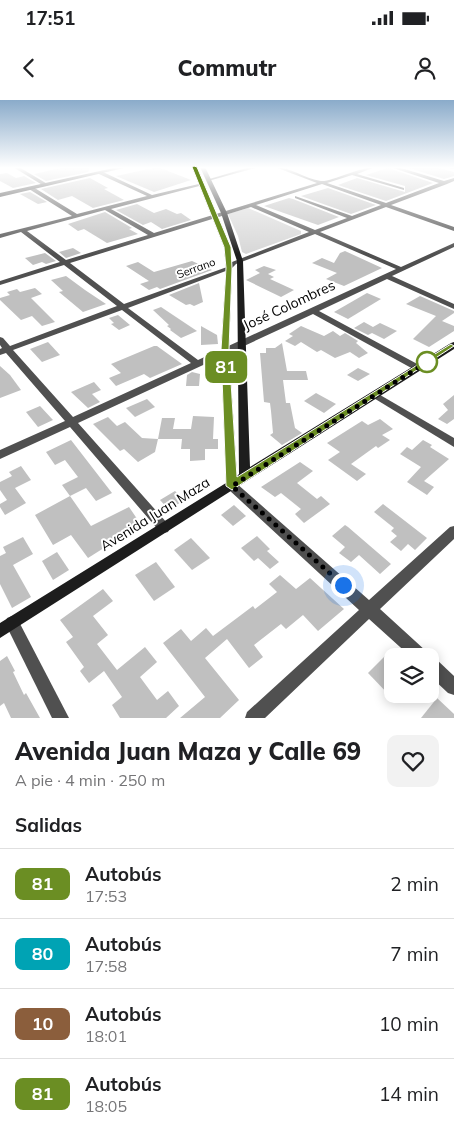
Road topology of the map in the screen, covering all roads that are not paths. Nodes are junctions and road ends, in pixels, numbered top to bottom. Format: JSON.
{"nodes":[{"id":1,"x":44,"y":196,"type":"edge"},
{"id":2,"x":150,"y":196,"type":"edge"},
{"id":3,"x":206,"y":196,"type":"edge"},
{"id":4,"x":216,"y":196,"type":"edge"},
{"id":5,"x":280,"y":196,"type":"edge"},
{"id":6,"x":359,"y":196,"type":"edge"},
{"id":7,"x":411,"y":196,"type":"edge"},
{"id":8,"x":297,"y":198,"type":"dead end"},
{"id":9,"x":251,"y":205,"type":"junction"},
{"id":10,"x":386,"y":205,"type":"junction"},
{"id":11,"x":105,"y":208,"type":"junction"},
{"id":12,"x":224,"y":213,"type":"junction"},
{"id":13,"x":76,"y":216,"type":"junction"},
{"id":14,"x":214,"y":217,"type":"junction"},
{"id":15,"x":353,"y":218,"type":"junction"},
{"id":16,"x":454,"y":229,"type":"edge"},
{"id":17,"x":22,"y":230,"type":"junction"},
{"id":18,"x":315,"y":232,"type":"junction"},
{"id":19,"x":0,"y":236,"type":"edge"},
{"id":20,"x":153,"y":236,"type":"junction"},
{"id":21,"x":453,"y":246,"type":"edge"},
{"id":22,"x":240,"y":261,"type":"junction"},
{"id":23,"x":65,"y":263,"type":"junction"},
{"id":24,"x":229,"y":268,"type":"junction"},
{"id":25,"x":401,"y":269,"type":"junction"},
{"id":26,"x":386,"y":276,"type":"junction"},
{"id":27,"x":0,"y":283,"type":"edge"},
{"id":28,"x":454,"y":306,"type":"edge"},
{"id":29,"x":122,"y":307,"type":"junction"},
{"id":30,"x":312,"y":310,"type":"junction"},
{"id":31,"x":0,"y":340,"type":"edge"},
{"id":32,"x":242,"y":342,"type":"junction"},
{"id":33,"x":454,"y":345,"type":"edge"},
{"id":34,"x":4,"y":350,"type":"edge"},
{"id":35,"x":225,"y":350,"type":"junction"},
{"id":36,"x":196,"y":363,"type":"junction"},
{"id":37,"x":418,"y":368,"type":"junction"},
{"id":38,"x":375,"y":394,"type":"junction"},
{"id":39,"x":71,"y":422,"type":"junction"},
{"id":40,"x":454,"y":443,"type":"edge"},
{"id":41,"x":0,"y":455,"type":"edge"},
{"id":42,"x":245,"y":477,"type":"junction"},
{"id":43,"x":232,"y":486,"type":"junction"},
{"id":44,"x":164,"y":528,"type":"junction"},
{"id":45,"x":454,"y":531,"type":"edge"},
{"id":46,"x":371,"y":609,"type":"junction"},
{"id":47,"x":6,"y":627,"type":"edge"},
{"id":48,"x":412,"y":648,"type":"edge"},
{"id":49,"x":439,"y":673,"type":"edge"},
{"id":50,"x":454,"y":687,"type":"edge"},
{"id":51,"x":61,"y":718,"type":"edge"},
{"id":52,"x":253,"y":718,"type":"edge"}],
"edges":[{"from":1,"to":13,"type":"street"},
{"from":2,"to":11,"type":"street"},
{"from":3,"to":14,"type":"main road"},
{"from":4,"to":12,"type":"main road"},
{"from":5,"to":9,"type":"street"},
{"from":6,"to":10,"type":"street"},
{"from":7,"to":10,"type":"street","name":"Serrano"},
{"from":8,"to":15,"type":"street"},
{"from":9,"to":12,"type":"street"},
{"from":9,"to":18,"type":"street"},
{"from":10,"to":15,"type":"street","name":"Serrano"},
{"from":10,"to":16,"type":"street"},
{"from":11,"to":13,"type":"street"},
{"from":11,"to":20,"type":"street"},
{"from":12,"to":14,"type":"street"},
{"from":12,"to":22,"type":"main road"},
{"from":13,"to":17,"type":"street"},
{"from":14,"to":20,"type":"street"},
{"from":14,"to":24,"type":"main road"},
{"from":15,"to":18,"type":"street","name":"Serrano"},
{"from":17,"to":19,"type":"street"},
{"from":17,"to":23,"type":"street"},
{"from":18,"to":22,"type":"street","name":"Serrano"},
{"from":18,"to":25,"type":"street"},
{"from":20,"to":23,"type":"street"},
{"from":21,"to":25,"type":"street","name":"José Colombres"},
{"from":22,"to":24,"type":"street","name":"Serrano"},
{"from":22,"to":32,"type":"main road"},
{"from":23,"to":27,"type":"street"},
{"from":23,"to":29,"type":"street"},
{"from":24,"to":29,"type":"street","name":"Serrano"},
{"from":24,"to":35,"type":"main road"},
{"from":25,"to":26,"type":"street","name":"José Colombres"},
{"from":26,"to":28,"type":"street"},
{"from":26,"to":30,"type":"street","name":"José Colombres"},
{"from":29,"to":34,"type":"street","name":"Serrano"},
{"from":29,"to":36,"type":"street"},
{"from":30,"to":32,"type":"street","name":"José Colombres"},
{"from":30,"to":37,"type":"street"},
{"from":31,"to":34,"type":"street"},
{"from":32,"to":35,"type":"street","name":"José Colombres"},
{"from":32,"to":42,"type":"main road"},
{"from":33,"to":37,"type":"main road","name":"Avenida Juan Maza"},
{"from":34,"to":39,"type":"street"},
{"from":35,"to":36,"type":"street","name":"José Colombres"},
{"from":35,"to":43,"type":"main road"},
{"from":36,"to":39,"type":"street","name":"José Colombres"},
{"from":37,"to":38,"type":"main road","name":"Avenida Juan Maza"},
{"from":38,"to":40,"type":"street"},
{"from":38,"to":42,"type":"main road","name":"Avenida Juan Maza"},
{"from":39,"to":41,"type":"street","name":"José Colombres"},
{"from":39,"to":44,"type":"street"},
{"from":42,"to":43,"type":"main road","name":"Avenida Juan Maza"},
{"from":43,"to":44,"type":"main road","name":"Avenida Juan Maza"},
{"from":43,"to":46,"type":"street"},
{"from":44,"to":47,"type":"main road","name":"Avenida Juan Maza"},
{"from":45,"to":46,"type":"street"},
{"from":46,"to":48,"type":"street"},
{"from":46,"to":52,"type":"street"},
{"from":47,"to":51,"type":"street"},
{"from":49,"to":50,"type":"street"}]}
